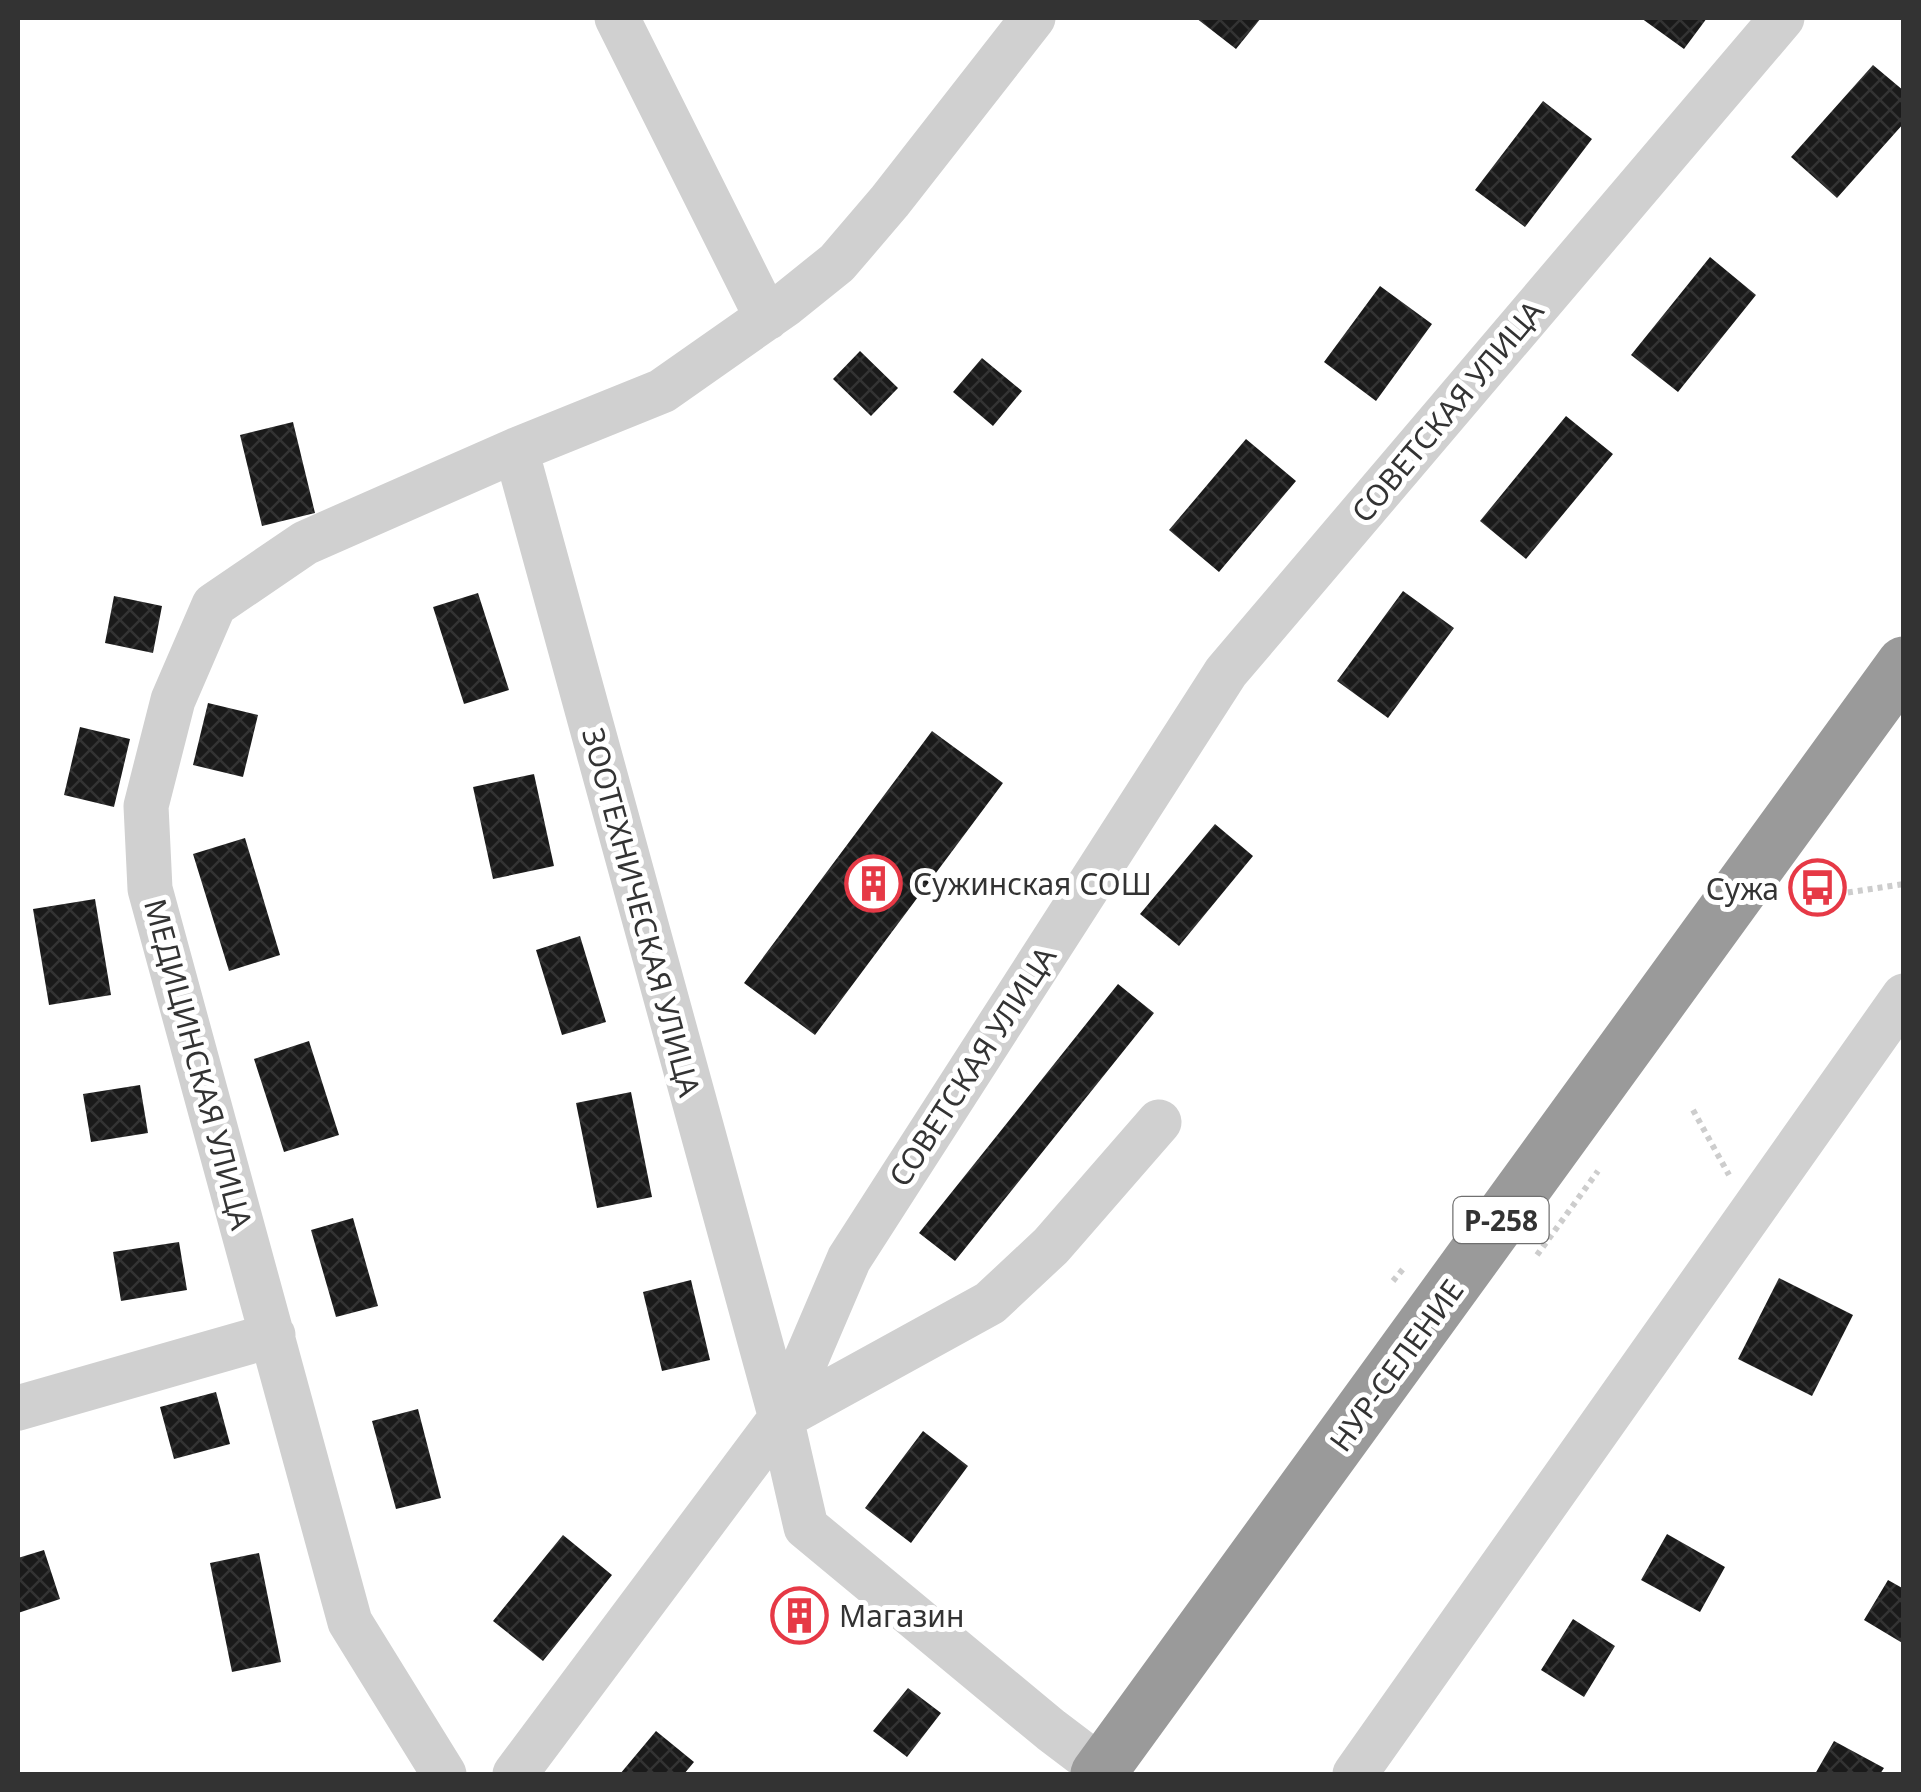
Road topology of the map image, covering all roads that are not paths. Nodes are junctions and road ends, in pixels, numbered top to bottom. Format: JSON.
{"nodes":[{"id":1,"x":618,"y":18,"type":"edge"},
{"id":2,"x":1033,"y":18,"type":"edge"},
{"id":3,"x":1782,"y":18,"type":"edge"},
{"id":4,"x":766,"y":318,"type":"junction"},
{"id":5,"x":516,"y":450,"type":"junction"},
{"id":6,"x":1904,"y":664,"type":"edge"},
{"id":7,"x":1904,"y":996,"type":"edge"},
{"id":8,"x":1159,"y":1122,"type":"dead end"},
{"id":9,"x":273,"y":1335,"type":"junction"},
{"id":10,"x":18,"y":1408,"type":"edge"},
{"id":11,"x":780,"y":1418,"type":"junction"},
{"id":12,"x":1103,"y":1773,"type":"edge"},
{"id":13,"x":444,"y":1774,"type":"edge"},
{"id":14,"x":514,"y":1774,"type":"edge"},
{"id":15,"x":1355,"y":1774,"type":"edge"}],
"edges":[{"from":1,"to":4,"type":"street"},
{"from":2,"to":4,"type":"street"},
{"from":3,"to":11,"type":"street","name":"СОВЕТСКАЯ УЛИЦА"},
{"from":4,"to":5,"type":"street"},
{"from":5,"to":9,"type":"street","name":"МЕДИЦИНСКАЯ УЛИЦА"},
{"from":5,"to":11,"type":"street","name":"ЗООТЕХНИЧЕСКАЯ УЛИЦА"},
{"from":6,"to":12,"type":"highway","name":"НУР-СЕЛЕНИЕ","number":"Р-258"},
{"from":7,"to":15,"type":"street"},
{"from":8,"to":11,"type":"street"},
{"from":9,"to":10,"type":"street"},
{"from":9,"to":13,"type":"street","name":"МЕДИЦИНСКАЯ УЛИЦА"},
{"from":11,"to":12,"type":"street","name":"ЗООТЕХНИЧЕСКАЯ УЛИЦА"},
{"from":11,"to":14,"type":"street","name":"СОВЕТСКАЯ УЛИЦА"}]}
